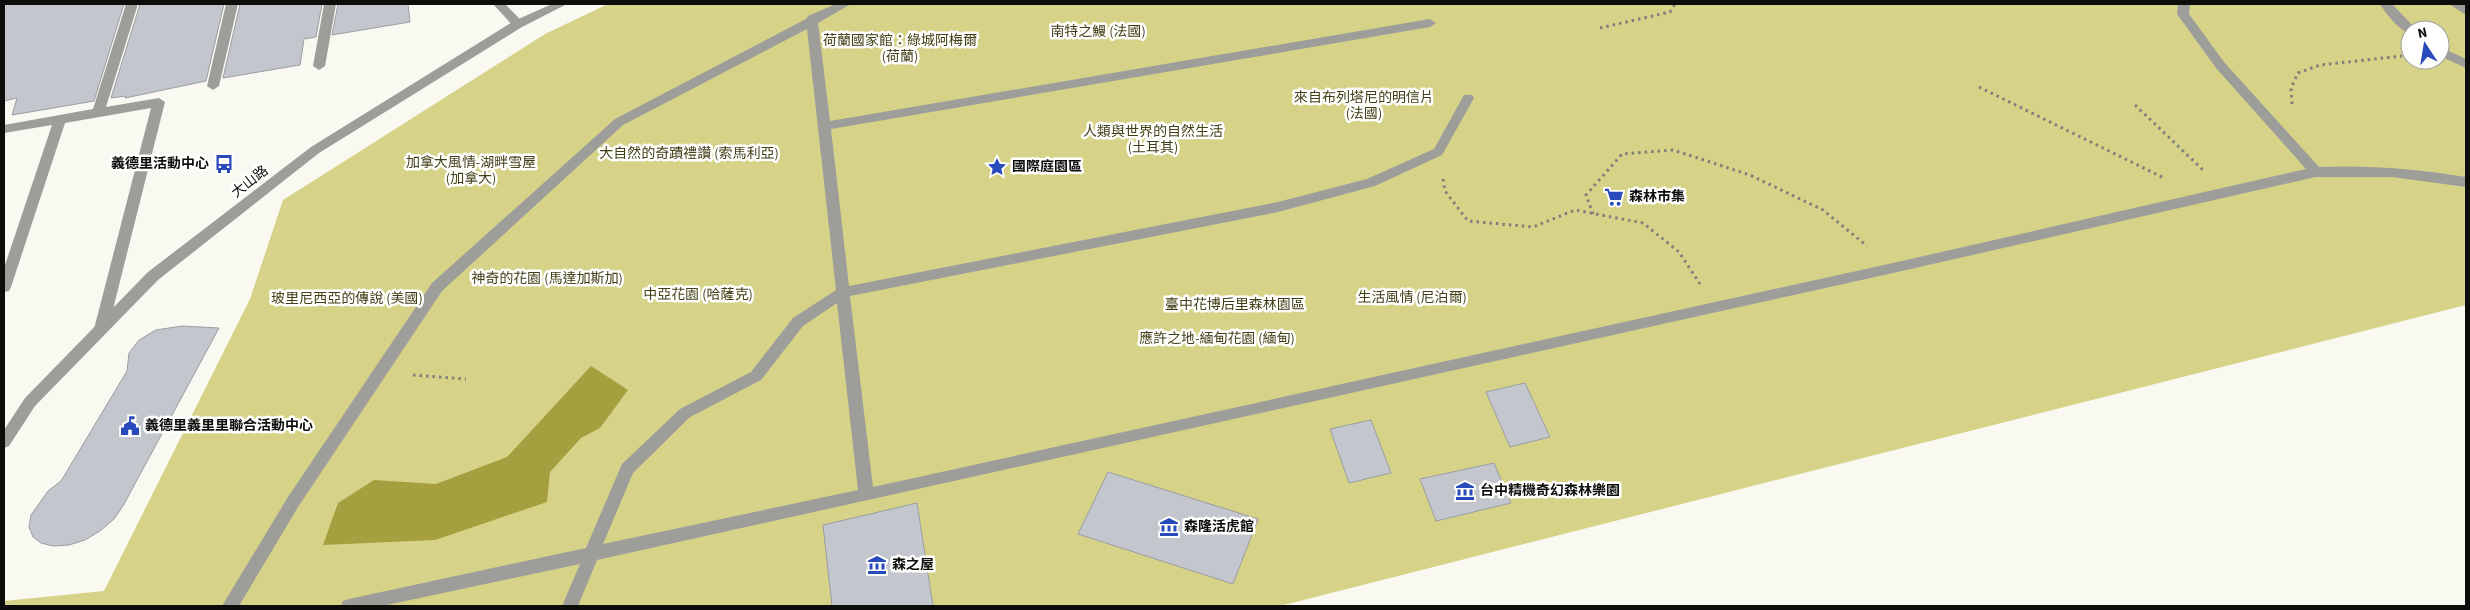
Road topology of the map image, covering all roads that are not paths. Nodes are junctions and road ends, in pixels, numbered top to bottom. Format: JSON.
{"nodes":[{"id":1,"x":132,"y":4,"type":"edge"},
{"id":2,"x":232,"y":4,"type":"edge"},
{"id":3,"x":330,"y":4,"type":"edge"},
{"id":4,"x":499,"y":4,"type":"edge"},
{"id":5,"x":561,"y":4,"type":"edge"},
{"id":6,"x":845,"y":4,"type":"edge"},
{"id":7,"x":2184,"y":4,"type":"edge"},
{"id":8,"x":2386,"y":4,"type":"edge"},
{"id":9,"x":2455,"y":4,"type":"edge"},
{"id":10,"x":2466,"y":11,"type":"edge"},
{"id":11,"x":812,"y":19,"type":"junction"},
{"id":12,"x":2400,"y":21,"type":"edge"},
{"id":13,"x":1430,"y":23,"type":"dead end"},
{"id":14,"x":518,"y":24,"type":"junction"},
{"id":15,"x":2450,"y":56,"type":"edge"},
{"id":16,"x":2466,"y":64,"type":"edge"},
{"id":17,"x":319,"y":66,"type":"dead end"},
{"id":18,"x":213,"y":86,"type":"dead end"},
{"id":19,"x":1468,"y":98,"type":"dead end"},
{"id":20,"x":98,"y":113,"type":"junction"},
{"id":21,"x":60,"y":120,"type":"junction"},
{"id":22,"x":824,"y":126,"type":"junction"},
{"id":23,"x":4,"y":129,"type":"edge"},
{"id":24,"x":2316,"y":172,"type":"junction"},
{"id":25,"x":2466,"y":182,"type":"edge"},
{"id":26,"x":4,"y":287,"type":"edge"},
{"id":27,"x":844,"y":292,"type":"junction"},
{"id":28,"x":101,"y":329,"type":"junction"},
{"id":29,"x":4,"y":442,"type":"edge"},
{"id":30,"x":866,"y":495,"type":"junction"},
{"id":31,"x":590,"y":556,"type":"junction"},
{"id":32,"x":230,"y":606,"type":"edge"},
{"id":33,"x":349,"y":606,"type":"edge"},
{"id":34,"x":570,"y":606,"type":"edge"}],
"edges":[{"from":1,"to":20,"type":"street"},
{"from":2,"to":18,"type":"street"},
{"from":3,"to":17,"type":"street"},
{"from":4,"to":14,"type":"street"},
{"from":5,"to":14,"type":"street","name":"大山路"},
{"from":6,"to":11,"type":"street"},
{"from":7,"to":24,"type":"street"},
{"from":8,"to":12,"type":"street"},
{"from":9,"to":10,"type":"street"},
{"from":11,"to":22,"type":"street"},
{"from":11,"to":32,"type":"street"},
{"from":13,"to":22,"type":"street"},
{"from":14,"to":28,"type":"street","name":"大山路"},
{"from":15,"to":16,"type":"street"},
{"from":19,"to":27,"type":"street"},
{"from":20,"to":21,"type":"street"},
{"from":20,"to":28,"type":"street"},
{"from":21,"to":23,"type":"street"},
{"from":21,"to":26,"type":"street"},
{"from":22,"to":27,"type":"street"},
{"from":24,"to":25,"type":"street"},
{"from":24,"to":30,"type":"street"},
{"from":27,"to":30,"type":"street"},
{"from":27,"to":31,"type":"street"},
{"from":28,"to":29,"type":"street","name":"大山路"},
{"from":30,"to":31,"type":"street"},
{"from":31,"to":33,"type":"street"},
{"from":31,"to":34,"type":"street"}]}
